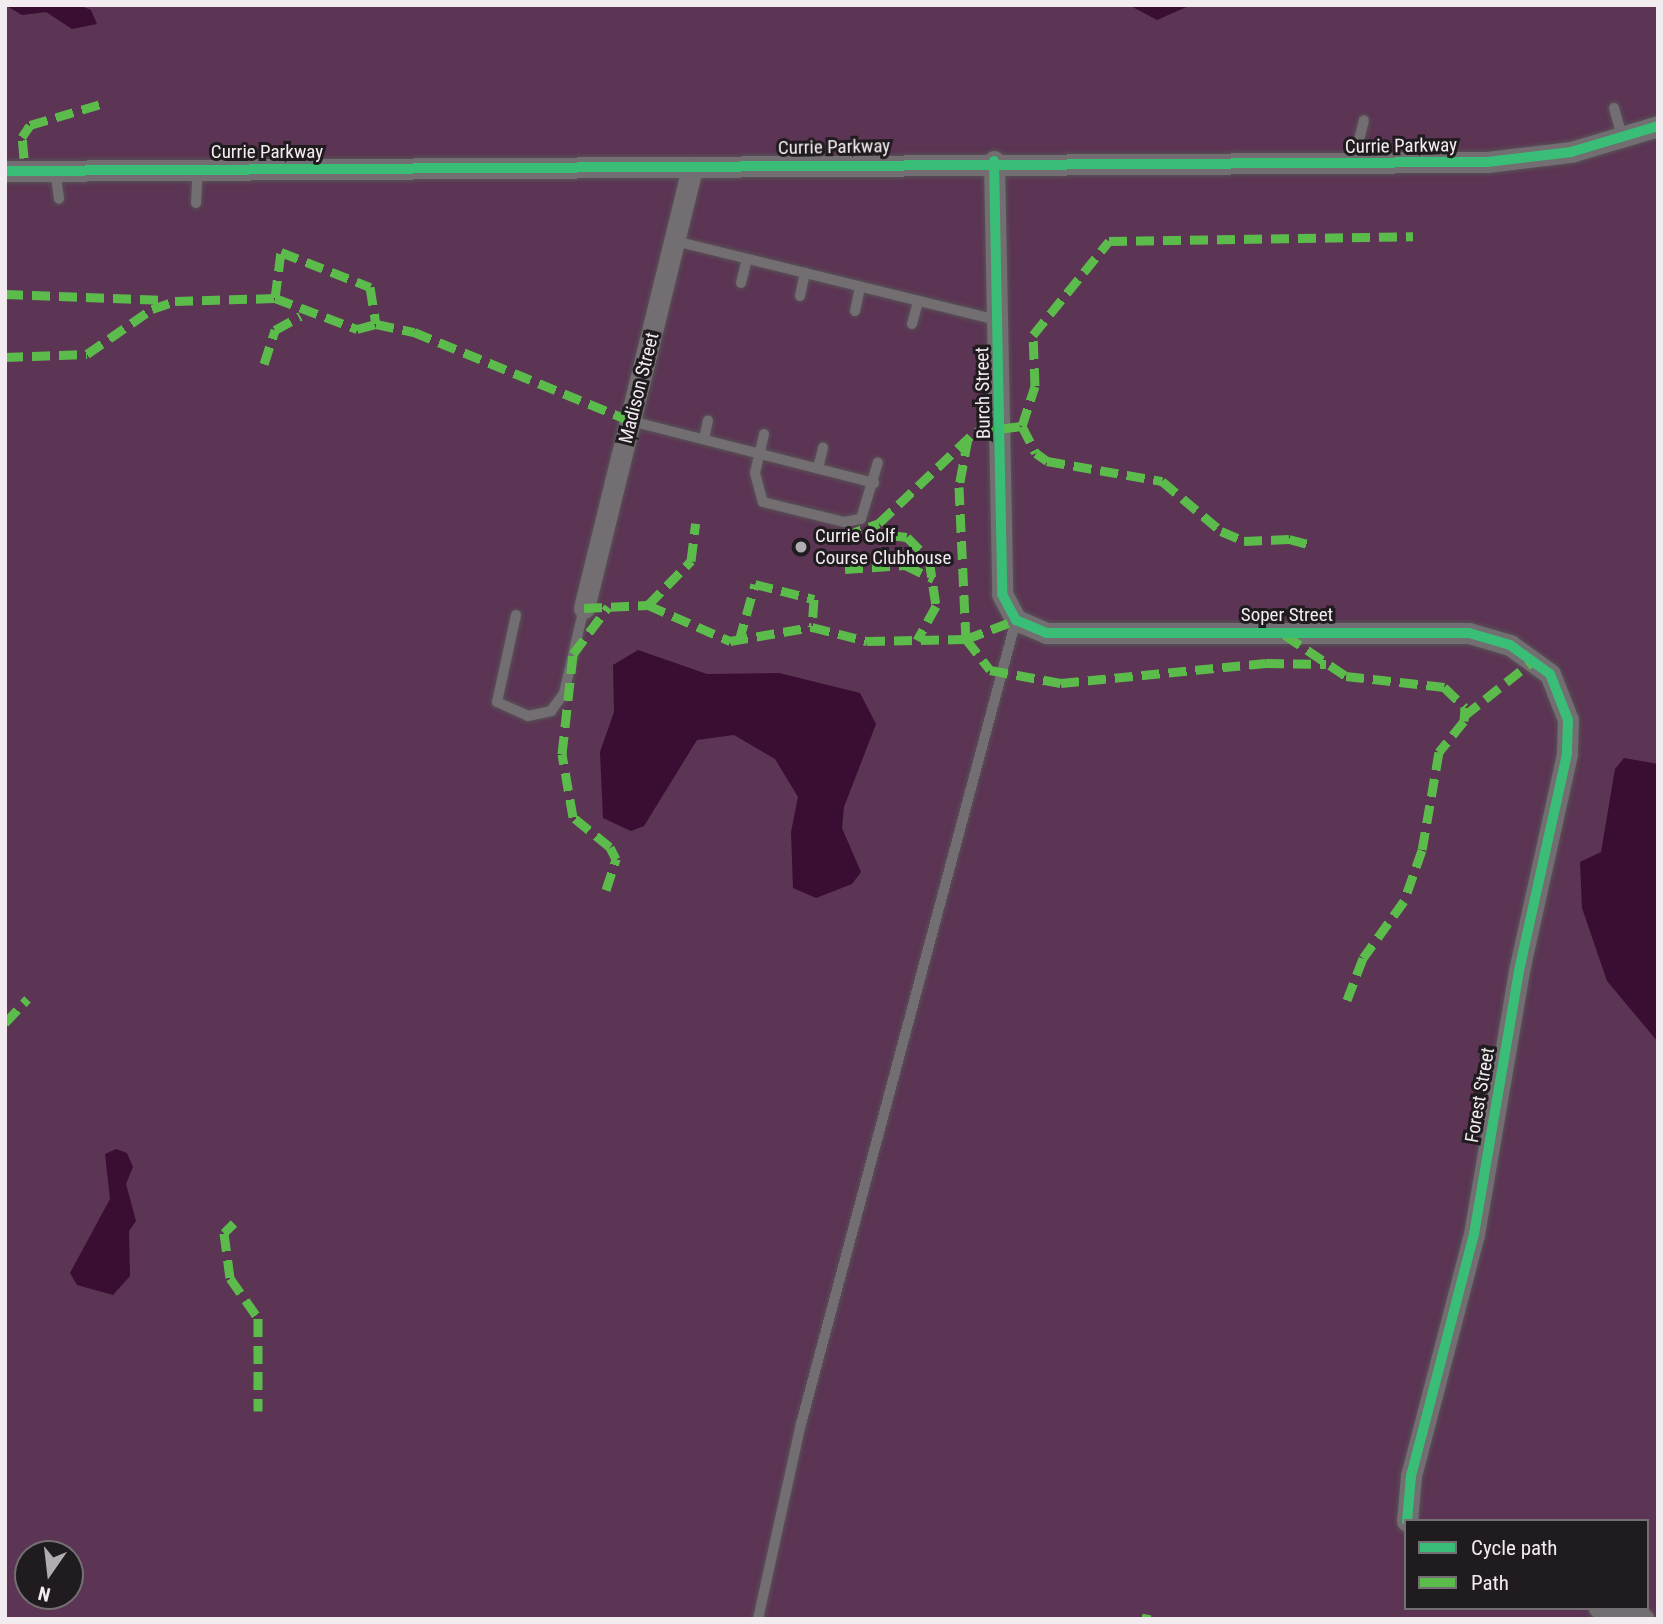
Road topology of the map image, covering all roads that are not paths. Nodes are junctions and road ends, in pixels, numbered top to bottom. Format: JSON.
{"nodes":[{"id":1,"x":1614,"y":108,"type":"dead end"},
{"id":2,"x":1364,"y":120,"type":"dead end"},
{"id":3,"x":1658,"y":126,"type":"edge"},
{"id":4,"x":1623,"y":139,"type":"junction"},
{"id":5,"x":994,"y":162,"type":"junction"},
{"id":6,"x":1353,"y":164,"type":"junction"},
{"id":7,"x":692,"y":167,"type":"junction"},
{"id":8,"x":55,"y":170,"type":"junction"},
{"id":9,"x":198,"y":170,"type":"junction"},
{"id":10,"x":5,"y":171,"type":"edge"},
{"id":11,"x":59,"y":199,"type":"dead end"},
{"id":12,"x":196,"y":203,"type":"dead end"},
{"id":13,"x":675,"y":241,"type":"junction"},
{"id":14,"x":747,"y":259,"type":"junction"},
{"id":15,"x":805,"y":273,"type":"junction"},
{"id":16,"x":741,"y":283,"type":"dead end"},
{"id":17,"x":860,"y":287,"type":"junction"},
{"id":18,"x":800,"y":296,"type":"dead end"},
{"id":19,"x":918,"y":301,"type":"junction"},
{"id":20,"x":855,"y":311,"type":"dead end"},
{"id":21,"x":999,"y":321,"type":"junction"},
{"id":22,"x":912,"y":324,"type":"dead end"},
{"id":23,"x":708,"y":420,"type":"dead end"},
{"id":24,"x":631,"y":421,"type":"junction"},
{"id":25,"x":764,"y":433,"type":"dead end"},
{"id":26,"x":704,"y":439,"type":"junction"},
{"id":27,"x":823,"y":448,"type":"dead end"},
{"id":28,"x":759,"y":453,"type":"junction"},
{"id":29,"x":878,"y":462,"type":"dead end"},
{"id":30,"x":818,"y":468,"type":"junction"},
{"id":31,"x":874,"y":483,"type":"junction"},
{"id":32,"x":584,"y":608,"type":"joint"},
{"id":33,"x":516,"y":615,"type":"dead end"},
{"id":34,"x":1016,"y":620,"type":"junction"},
{"id":35,"x":1550,"y":674,"type":"joint"},
{"id":36,"x":1407,"y":1519,"type":"edge"},
{"id":37,"x":1607,"y":1610,"type":"edge"},
{"id":38,"x":758,"y":1619,"type":"edge"},
{"id":39,"x":1644,"y":1619,"type":"edge"}],
"edges":[{"from":1,"to":4,"type":"lane"},
{"from":2,"to":6,"type":"lane"},
{"from":3,"to":4,"type":"street","name":"Currie Parkway"},
{"from":4,"to":6,"type":"street","name":"Currie Parkway"},
{"from":5,"to":6,"type":"street","name":"Currie Parkway"},
{"from":5,"to":7,"type":"street","name":"Currie Parkway"},
{"from":5,"to":21,"type":"street","name":"Burch Street"},
{"from":7,"to":9,"type":"street","name":"Currie Parkway"},
{"from":7,"to":13,"type":"street","name":"Madison Street"},
{"from":8,"to":9,"type":"street","name":"Currie Parkway"},
{"from":8,"to":10,"type":"street","name":"Currie Parkway"},
{"from":8,"to":11,"type":"lane"},
{"from":9,"to":12,"type":"lane"},
{"from":13,"to":14,"type":"lane"},
{"from":13,"to":24,"type":"street","name":"Madison Street"},
{"from":14,"to":15,"type":"lane"},
{"from":14,"to":16,"type":"lane"},
{"from":15,"to":17,"type":"lane"},
{"from":15,"to":18,"type":"lane"},
{"from":17,"to":19,"type":"lane"},
{"from":17,"to":20,"type":"lane"},
{"from":19,"to":21,"type":"lane"},
{"from":19,"to":22,"type":"lane"},
{"from":21,"to":34,"type":"street","name":"Burch Street"},
{"from":23,"to":26,"type":"lane"},
{"from":24,"to":26,"type":"lane"},
{"from":24,"to":32,"type":"street","name":"Madison Street"},
{"from":25,"to":28,"type":"lane"},
{"from":26,"to":28,"type":"lane"},
{"from":27,"to":30,"type":"lane"},
{"from":28,"to":30,"type":"lane"},
{"from":28,"to":31,"type":"lane"},
{"from":29,"to":31,"type":"lane"},
{"from":30,"to":31,"type":"lane"},
{"from":32,"to":33,"type":"lane"},
{"from":34,"to":35,"type":"street","name":"Soper Street"},
{"from":34,"to":38,"type":"lane"},
{"from":35,"to":36,"type":"street","name":"Forest Street"},
{"from":37,"to":39,"type":"street"}]}
